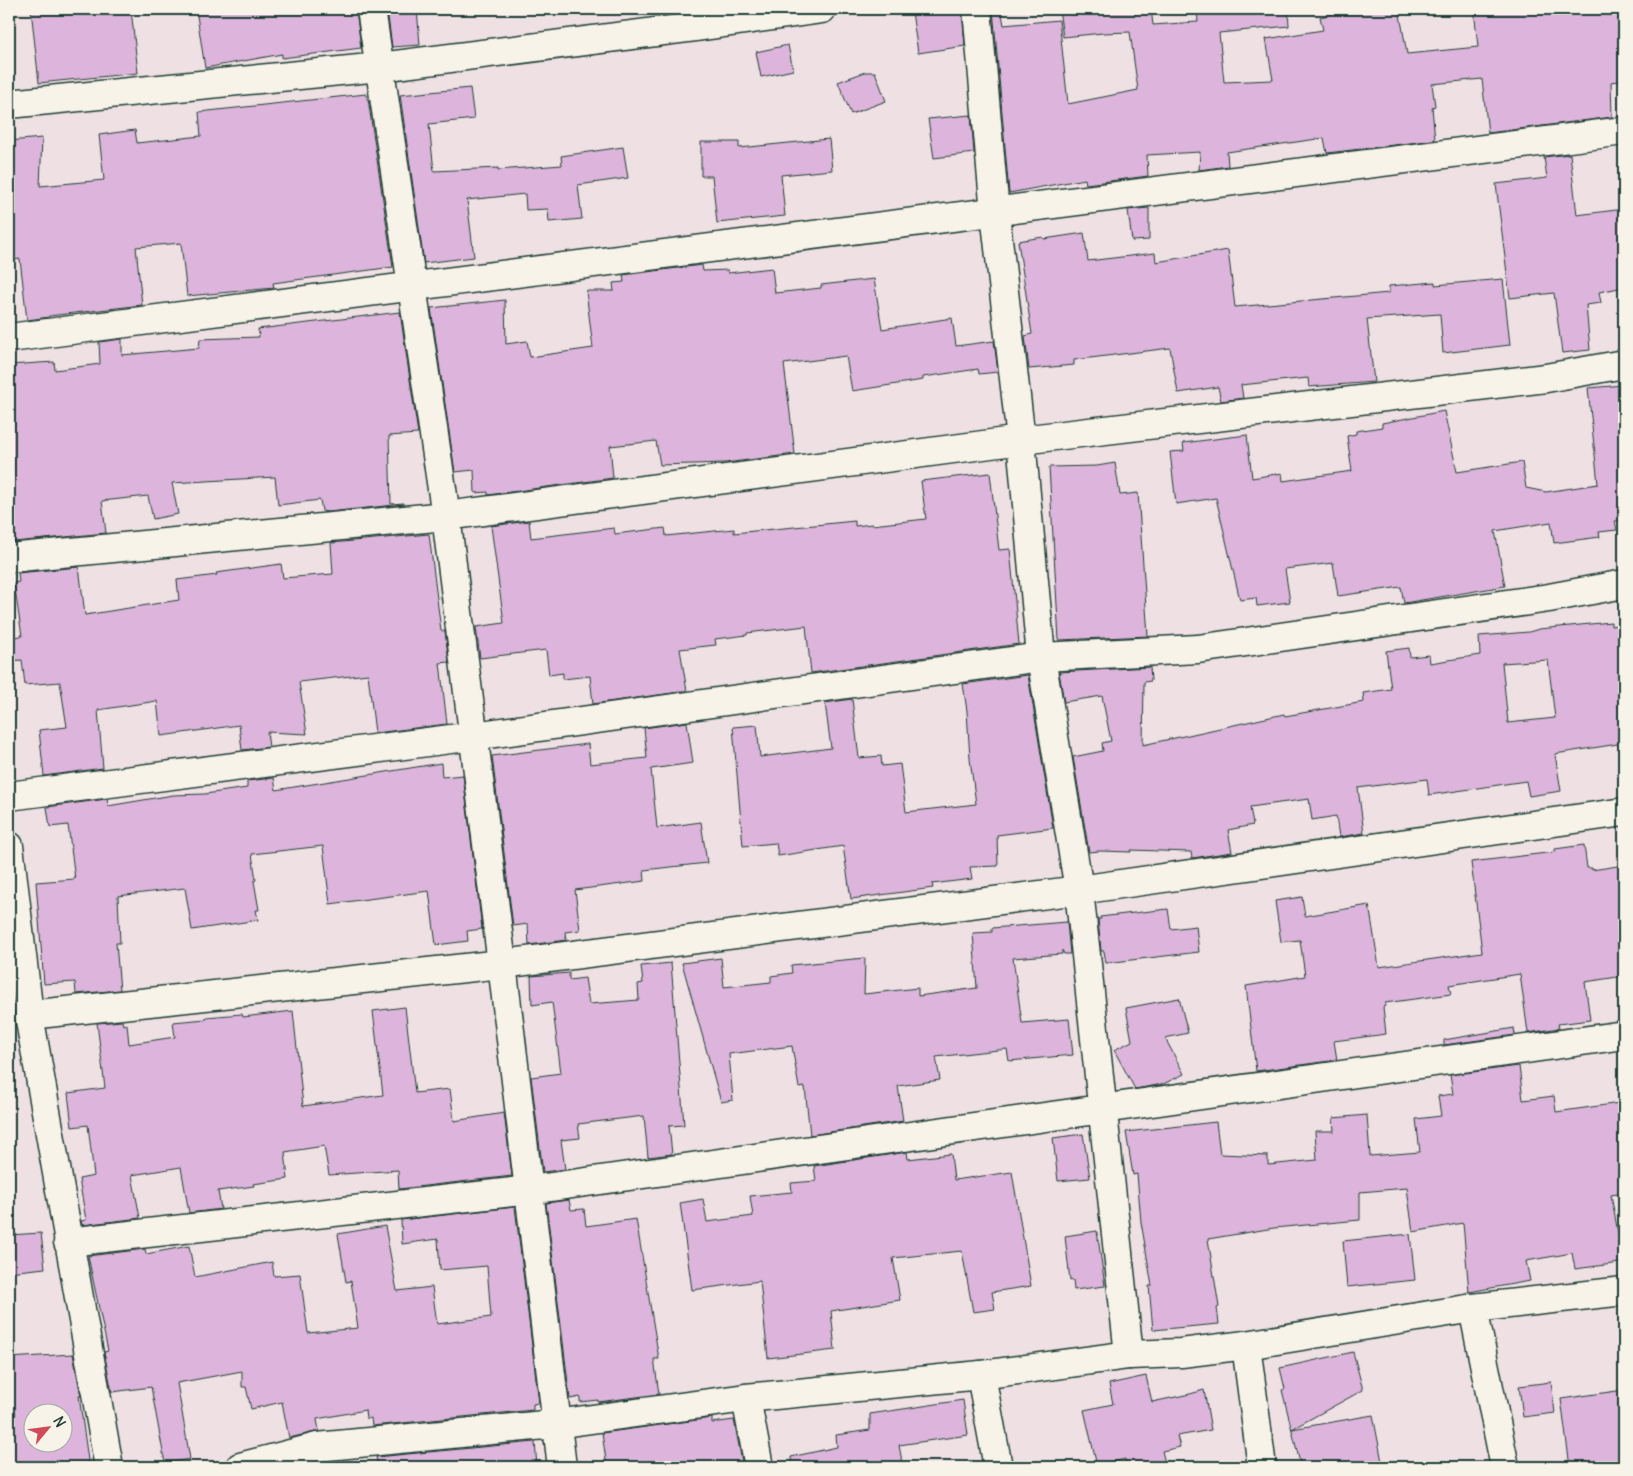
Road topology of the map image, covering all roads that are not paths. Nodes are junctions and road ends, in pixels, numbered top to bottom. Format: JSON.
{"nodes":[{"id":1,"x":372,"y":9,"type":"edge"},
{"id":2,"x":822,"y":9,"type":"edge"},
{"id":3,"x":977,"y":9,"type":"edge"},
{"id":4,"x":380,"y":67,"type":"junction"},
{"id":5,"x":9,"y":104,"type":"edge"},
{"id":6,"x":1624,"y":132,"type":"edge"},
{"id":7,"x":995,"y":213,"type":"junction"},
{"id":8,"x":413,"y":286,"type":"junction"},
{"id":9,"x":9,"y":338,"type":"edge"},
{"id":10,"x":1624,"y":364,"type":"edge"},
{"id":11,"x":1021,"y":440,"type":"junction"},
{"id":12,"x":446,"y":516,"type":"junction"},
{"id":13,"x":9,"y":558,"type":"edge"},
{"id":14,"x":1624,"y":584,"type":"edge"},
{"id":15,"x":1041,"y":657,"type":"junction"},
{"id":16,"x":474,"y":736,"type":"junction"},
{"id":17,"x":9,"y":796,"type":"edge"},
{"id":18,"x":1624,"y":812,"type":"edge"},
{"id":19,"x":9,"y":846,"type":"edge"},
{"id":20,"x":1079,"y":890,"type":"junction"},
{"id":21,"x":502,"y":964,"type":"junction"},
{"id":22,"x":29,"y":1015,"type":"junction"},
{"id":23,"x":1624,"y":1035,"type":"edge"},
{"id":24,"x":1103,"y":1110,"type":"junction"},
{"id":25,"x":530,"y":1190,"type":"junction"},
{"id":26,"x":68,"y":1242,"type":"junction"},
{"id":27,"x":1624,"y":1291,"type":"edge"},
{"id":28,"x":1473,"y":1308,"type":"junction"},
{"id":29,"x":1246,"y":1345,"type":"junction"},
{"id":30,"x":1128,"y":1355,"type":"junction"},
{"id":31,"x":981,"y":1375,"type":"junction"},
{"id":32,"x":746,"y":1398,"type":"junction"},
{"id":33,"x":556,"y":1424,"type":"junction"},
{"id":34,"x":318,"y":1457,"type":"edge"},
{"id":35,"x":109,"y":1467,"type":"edge"},
{"id":36,"x":240,"y":1467,"type":"edge"},
{"id":37,"x":562,"y":1467,"type":"edge"},
{"id":38,"x":760,"y":1467,"type":"edge"},
{"id":39,"x":998,"y":1467,"type":"edge"},
{"id":40,"x":1262,"y":1467,"type":"edge"},
{"id":41,"x":1505,"y":1467,"type":"edge"}],
"edges":[{"from":1,"to":4,"type":"street"},
{"from":2,"to":4,"type":"street"},
{"from":3,"to":7,"type":"street"},
{"from":4,"to":5,"type":"street"},
{"from":4,"to":8,"type":"street"},
{"from":6,"to":7,"type":"street"},
{"from":7,"to":8,"type":"street"},
{"from":7,"to":11,"type":"street"},
{"from":8,"to":9,"type":"street"},
{"from":8,"to":12,"type":"street"},
{"from":10,"to":11,"type":"street"},
{"from":11,"to":12,"type":"street"},
{"from":11,"to":15,"type":"street"},
{"from":12,"to":13,"type":"street"},
{"from":12,"to":16,"type":"street"},
{"from":14,"to":15,"type":"street"},
{"from":15,"to":16,"type":"street"},
{"from":15,"to":20,"type":"street"},
{"from":16,"to":17,"type":"street"},
{"from":16,"to":21,"type":"street"},
{"from":18,"to":20,"type":"street"},
{"from":19,"to":22,"type":"street"},
{"from":20,"to":21,"type":"street"},
{"from":20,"to":24,"type":"street"},
{"from":21,"to":22,"type":"street"},
{"from":21,"to":25,"type":"street"},
{"from":22,"to":26,"type":"street"},
{"from":23,"to":24,"type":"street"},
{"from":24,"to":25,"type":"street"},
{"from":24,"to":30,"type":"street"},
{"from":25,"to":26,"type":"street"},
{"from":25,"to":33,"type":"street"},
{"from":26,"to":35,"type":"street"},
{"from":27,"to":28,"type":"street"},
{"from":28,"to":29,"type":"street"},
{"from":28,"to":41,"type":"street"},
{"from":29,"to":30,"type":"street"},
{"from":29,"to":40,"type":"street"},
{"from":30,"to":31,"type":"street"},
{"from":31,"to":32,"type":"street"},
{"from":31,"to":39,"type":"street"},
{"from":32,"to":33,"type":"street"},
{"from":32,"to":38,"type":"street"},
{"from":33,"to":34,"type":"street"},
{"from":33,"to":37,"type":"street"},
{"from":34,"to":36,"type":"street"}]}
